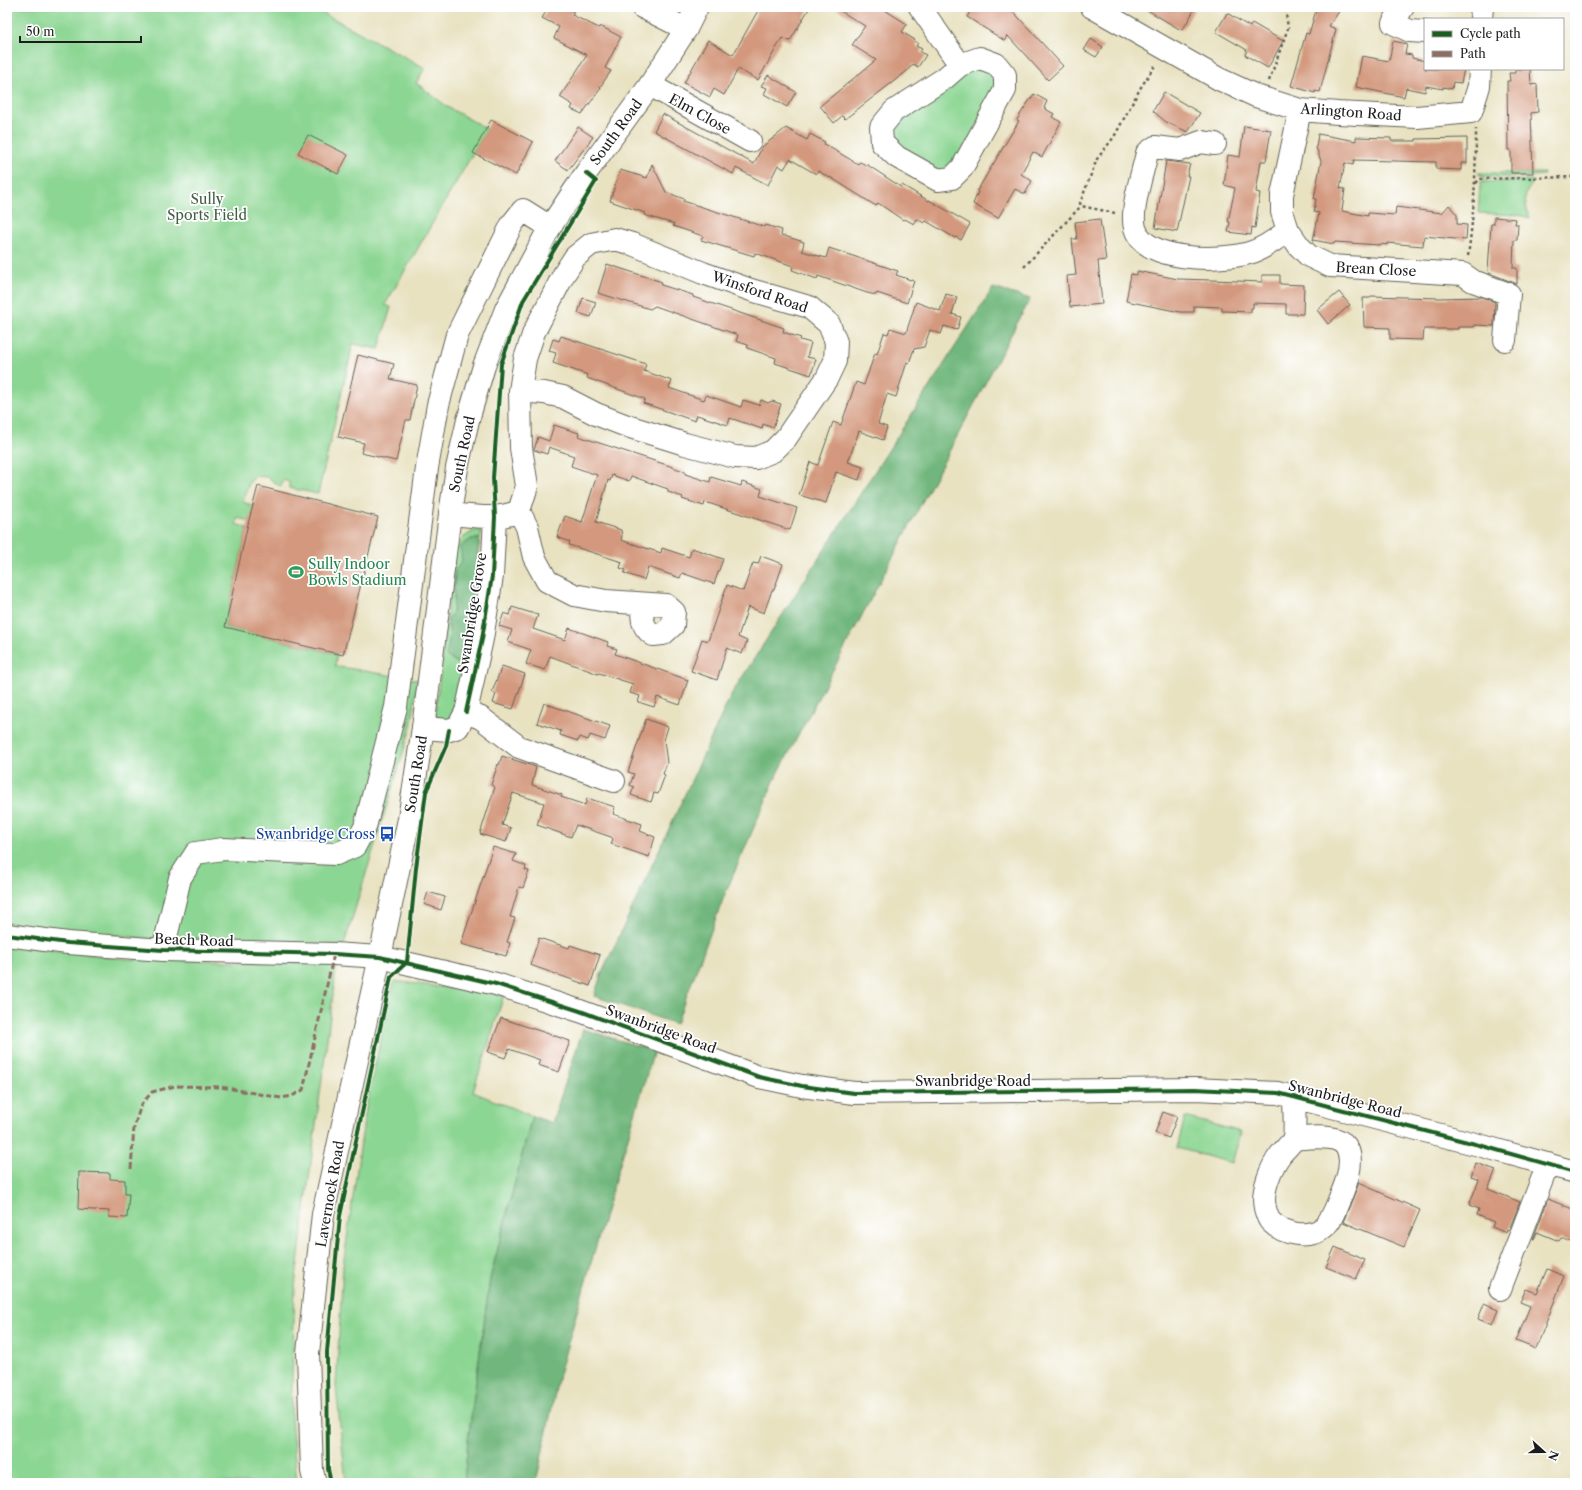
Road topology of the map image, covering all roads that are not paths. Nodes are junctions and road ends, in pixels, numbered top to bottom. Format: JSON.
{"nodes":[{"id":1,"x":642,"y":7,"type":"edge"},
{"id":2,"x":697,"y":7,"type":"edge"},
{"id":3,"x":920,"y":7,"type":"edge"},
{"id":4,"x":1092,"y":7,"type":"edge"},
{"id":5,"x":1403,"y":7,"type":"edge"},
{"id":6,"x":1482,"y":7,"type":"edge"},
{"id":7,"x":1482,"y":18,"type":"edge"},
{"id":8,"x":686,"y":29,"type":"junction"},
{"id":9,"x":1424,"y":32,"type":"edge"},
{"id":10,"x":960,"y":65,"type":"junction"},
{"id":11,"x":1480,"y":70,"type":"edge"},
{"id":12,"x":650,"y":86,"type":"junction"},
{"id":13,"x":1300,"y":110,"type":"junction"},
{"id":14,"x":750,"y":142,"type":"dead end"},
{"id":15,"x":1215,"y":144,"type":"dead end"},
{"id":16,"x":550,"y":227,"type":"junction"},
{"id":17,"x":1288,"y":230,"type":"junction"},
{"id":18,"x":1505,"y":340,"type":"dead end"},
{"id":19,"x":520,"y":391,"type":"junction"},
{"id":20,"x":519,"y":511,"type":"junction"},
{"id":21,"x":450,"y":514,"type":"junction"},
{"id":22,"x":495,"y":517,"type":"junction"},
{"id":23,"x":642,"y":604,"type":"dead end"},
{"id":24,"x":466,"y":712,"type":"junction"},
{"id":25,"x":423,"y":728,"type":"junction"},
{"id":26,"x":614,"y":781,"type":"dead end"},
{"id":27,"x":7,"y":935,"type":"edge"},
{"id":28,"x":163,"y":950,"type":"junction"},
{"id":29,"x":380,"y":957,"type":"junction"},
{"id":30,"x":1294,"y":1097,"type":"junction"},
{"id":31,"x":1293,"y":1139,"type":"junction"},
{"id":32,"x":1548,"y":1164,"type":"junction"},
{"id":33,"x":1575,"y":1172,"type":"edge"},
{"id":34,"x":1500,"y":1289,"type":"dead end"},
{"id":35,"x":314,"y":1483,"type":"edge"}],
"edges":[{"from":1,"to":8,"type":"street"},
{"from":2,"to":8,"type":"street","name":"South Road"},
{"from":3,"to":10,"type":"street"},
{"from":4,"to":13,"type":"street","name":"Arlington Road"},
{"from":5,"to":9,"type":"street"},
{"from":6,"to":7,"type":"street"},
{"from":8,"to":12,"type":"street","name":"South Road"},
{"from":10,"to":10,"type":"street"},
{"from":11,"to":13,"type":"street","name":"Arlington Road"},
{"from":12,"to":14,"type":"street","name":"Elm Close"},
{"from":12,"to":16,"type":"street","name":"South Road"},
{"from":13,"to":17,"type":"street","name":"Brean Close"},
{"from":15,"to":17,"type":"street"},
{"from":16,"to":21,"type":"street","name":"South Road"},
{"from":16,"to":28,"type":"street"},
{"from":17,"to":18,"type":"street","name":"Brean Close"},
{"from":19,"to":19,"type":"street","name":"Winsford Road"},
{"from":19,"to":20,"type":"street","name":"Winsford Road"},
{"from":20,"to":22,"type":"street"},
{"from":20,"to":23,"type":"street"},
{"from":21,"to":22,"type":"street"},
{"from":21,"to":25,"type":"street","name":"South Road"},
{"from":22,"to":24,"type":"street","name":"Swanbridge Grove"},
{"from":24,"to":25,"type":"street","name":"Swanbridge Grove"},
{"from":24,"to":26,"type":"street"},
{"from":25,"to":29,"type":"street","name":"South Road"},
{"from":27,"to":28,"type":"street","name":"Beach Road"},
{"from":28,"to":29,"type":"street","name":"Beach Road"},
{"from":29,"to":30,"type":"street","name":"Swanbridge Road"},
{"from":29,"to":35,"type":"street","name":"Lavernock Road"},
{"from":30,"to":31,"type":"street"},
{"from":30,"to":32,"type":"street","name":"Swanbridge Road"},
{"from":31,"to":31,"type":"street"},
{"from":32,"to":33,"type":"street","name":"Swanbridge Road"},
{"from":32,"to":34,"type":"street"}]}
